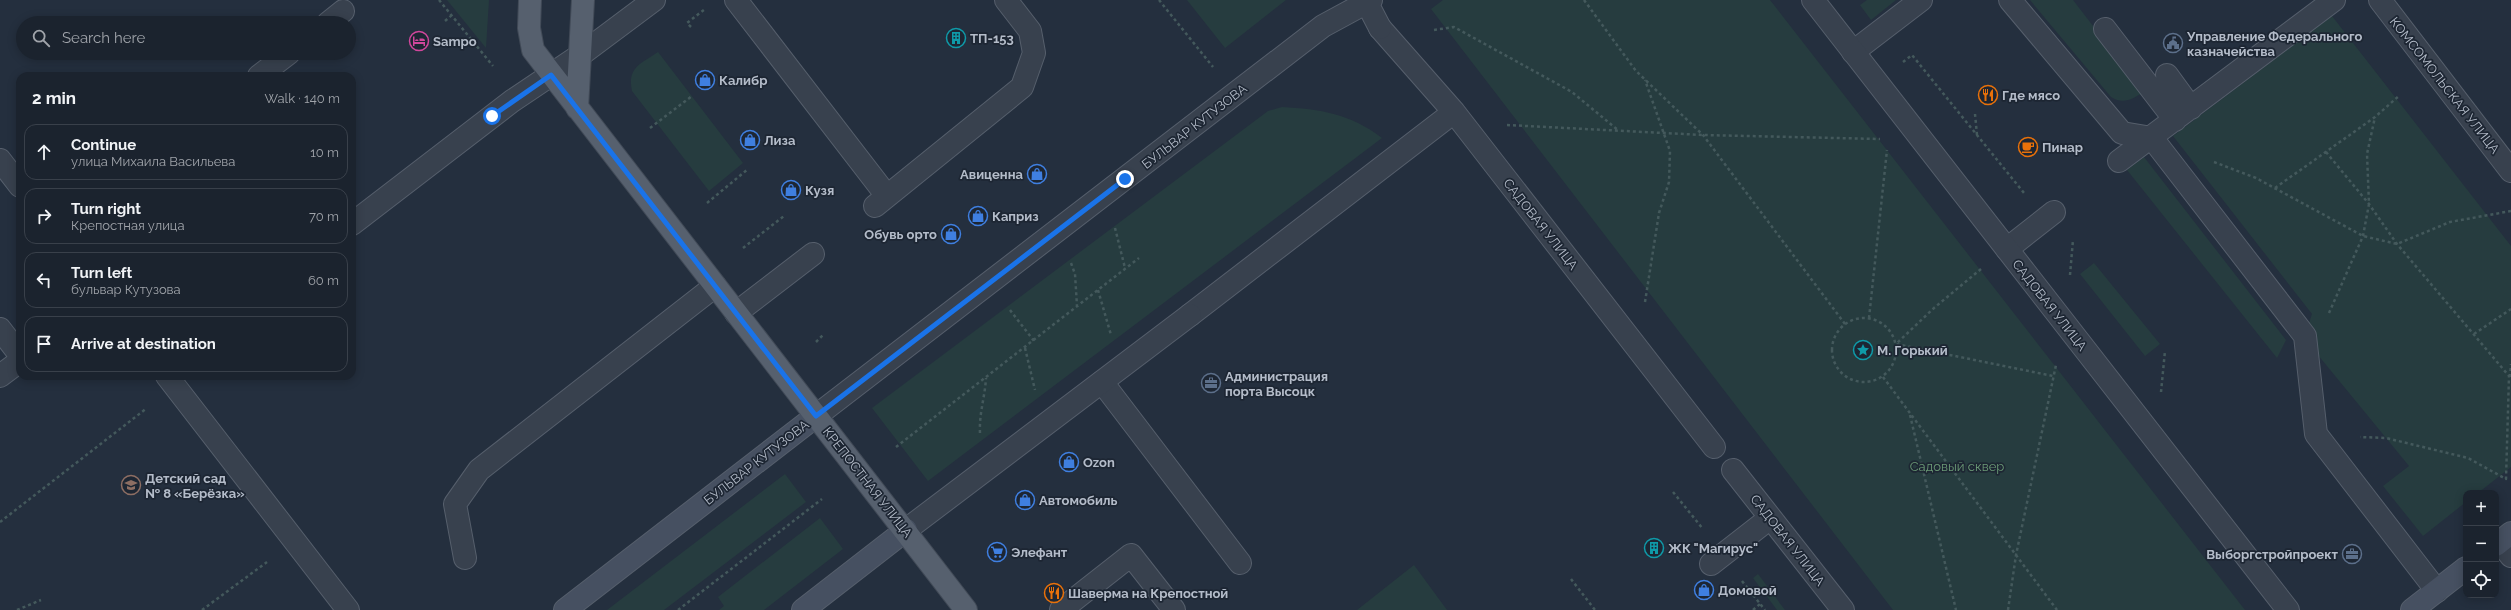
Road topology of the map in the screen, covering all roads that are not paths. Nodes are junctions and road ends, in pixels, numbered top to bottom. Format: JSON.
{"nodes":[{"id":1,"x":530,"y":0,"type":"edge"},
{"id":2,"x":583,"y":0,"type":"edge"},
{"id":3,"x":654,"y":0,"type":"edge"},
{"id":4,"x":736,"y":0,"type":"edge"},
{"id":5,"x":1006,"y":0,"type":"edge"},
{"id":6,"x":1813,"y":0,"type":"edge"},
{"id":7,"x":1921,"y":0,"type":"edge"},
{"id":8,"x":2010,"y":0,"type":"edge"},
{"id":9,"x":2334,"y":0,"type":"edge"},
{"id":10,"x":2380,"y":0,"type":"edge"},
{"id":11,"x":1369,"y":2,"type":"edge"},
{"id":12,"x":2105,"y":29,"type":"dead end"},
{"id":13,"x":1853,"y":52,"type":"junction"},
{"id":14,"x":579,"y":56,"type":"junction"},
{"id":15,"x":280,"y":60,"type":"edge"},
{"id":16,"x":264,"y":72,"type":"edge"},
{"id":17,"x":551,"y":75,"type":"junction"},
{"id":18,"x":2167,"y":75,"type":"dead end"},
{"id":19,"x":577,"y":108,"type":"junction"},
{"id":20,"x":1454,"y":112,"type":"junction"},
{"id":21,"x":2183,"y":114,"type":"junction"},
{"id":22,"x":2152,"y":138,"type":"junction"},
{"id":23,"x":0,"y":160,"type":"edge"},
{"id":24,"x":2119,"y":161,"type":"dead end"},
{"id":25,"x":2511,"y":170,"type":"edge"},
{"id":26,"x":16,"y":181,"type":"edge"},
{"id":27,"x":2049,"y":216,"type":"road end"},
{"id":28,"x":356,"y":221,"type":"edge"},
{"id":29,"x":2007,"y":249,"type":"junction"},
{"id":30,"x":813,"y":254,"type":"dead end"},
{"id":31,"x":715,"y":286,"type":"junction"},
{"id":32,"x":736,"y":313,"type":"junction"},
{"id":33,"x":0,"y":329,"type":"edge"},
{"id":34,"x":16,"y":350,"type":"edge"},
{"id":35,"x":16,"y":364,"type":"edge"},
{"id":36,"x":0,"y":376,"type":"edge"},
{"id":37,"x":170,"y":380,"type":"edge"},
{"id":38,"x":1102,"y":382,"type":"junction"},
{"id":39,"x":816,"y":416,"type":"junction"},
{"id":40,"x":1714,"y":447,"type":"dead end"},
{"id":41,"x":1733,"y":470,"type":"dead end"},
{"id":42,"x":1770,"y":518,"type":"junction"},
{"id":43,"x":906,"y":530,"type":"junction"},
{"id":44,"x":465,"y":558,"type":"dead end"},
{"id":45,"x":1240,"y":563,"type":"dead end"},
{"id":46,"x":1711,"y":564,"type":"dead end"},
{"id":47,"x":2463,"y":570,"type":"edge"},
{"id":48,"x":2436,"y":591,"type":"junction"},
{"id":49,"x":348,"y":610,"type":"edge"},
{"id":50,"x":565,"y":610,"type":"edge"},
{"id":51,"x":803,"y":610,"type":"edge"},
{"id":52,"x":966,"y":610,"type":"edge"},
{"id":53,"x":1061,"y":610,"type":"edge"},
{"id":54,"x":1174,"y":610,"type":"edge"},
{"id":55,"x":1843,"y":610,"type":"edge"},
{"id":56,"x":2288,"y":610,"type":"edge"},
{"id":57,"x":2412,"y":610,"type":"edge"}],
"edges":[{"from":1,"to":17,"type":"main road","name":"КРЕПОСТНАЯ УЛИЦА"},
{"from":2,"to":14,"type":"main road"},
{"from":3,"to":14,"type":"street"},
{"from":4,"to":5,"type":"street"},
{"from":6,"to":13,"type":"street","name":"САДОВАЯ УЛИЦА"},
{"from":7,"to":13,"type":"street"},
{"from":8,"to":22,"type":"street"},
{"from":9,"to":21,"type":"street"},
{"from":10,"to":25,"type":"street","name":"КОМСОМОЛЬСКАЯ УЛИЦА"},
{"from":11,"to":20,"type":"street","name":"САДОВАЯ УЛИЦА"},
{"from":11,"to":39,"type":"street","name":"БУЛЬВАР КУТУЗОВА"},
{"from":12,"to":21,"type":"street"},
{"from":13,"to":29,"type":"street","name":"САДОВАЯ УЛИЦА"},
{"from":14,"to":17,"type":"street"},
{"from":14,"to":19,"type":"main road"},
{"from":15,"to":16,"type":"street"},
{"from":17,"to":19,"type":"main road","name":"КРЕПОСТНАЯ УЛИЦА"},
{"from":17,"to":28,"type":"street"},
{"from":18,"to":21,"type":"street"},
{"from":19,"to":31,"type":"main road","name":"КРЕПОСТНАЯ УЛИЦА"},
{"from":20,"to":38,"type":"street"},
{"from":20,"to":40,"type":"street","name":"САДОВАЯ УЛИЦА"},
{"from":21,"to":22,"type":"street"},
{"from":22,"to":24,"type":"street"},
{"from":22,"to":48,"type":"street"},
{"from":23,"to":26,"type":"street"},
{"from":27,"to":29,"type":"street"},
{"from":29,"to":56,"type":"street","name":"САДОВАЯ УЛИЦА"},
{"from":30,"to":32,"type":"street"},
{"from":31,"to":32,"type":"main road","name":"КРЕПОСТНАЯ УЛИЦА"},
{"from":31,"to":44,"type":"street"},
{"from":32,"to":39,"type":"main road","name":"КРЕПОСТНАЯ УЛИЦА"},
{"from":33,"to":34,"type":"street"},
{"from":35,"to":36,"type":"street"},
{"from":37,"to":49,"type":"street"},
{"from":38,"to":43,"type":"street"},
{"from":38,"to":45,"type":"street"},
{"from":39,"to":43,"type":"main road","name":"КРЕПОСТНАЯ УЛИЦА"},
{"from":39,"to":50,"type":"street","name":"БУЛЬВАР КУТУЗОВА"},
{"from":41,"to":42,"type":"street","name":"САДОВАЯ УЛИЦА"},
{"from":42,"to":46,"type":"street"},
{"from":42,"to":55,"type":"street","name":"САДОВАЯ УЛИЦА"},
{"from":43,"to":51,"type":"street"},
{"from":43,"to":52,"type":"main road","name":"КРЕПОСТНАЯ УЛИЦА"},
{"from":47,"to":48,"type":"street"},
{"from":48,"to":57,"type":"street"},
{"from":53,"to":54,"type":"street"}]}
